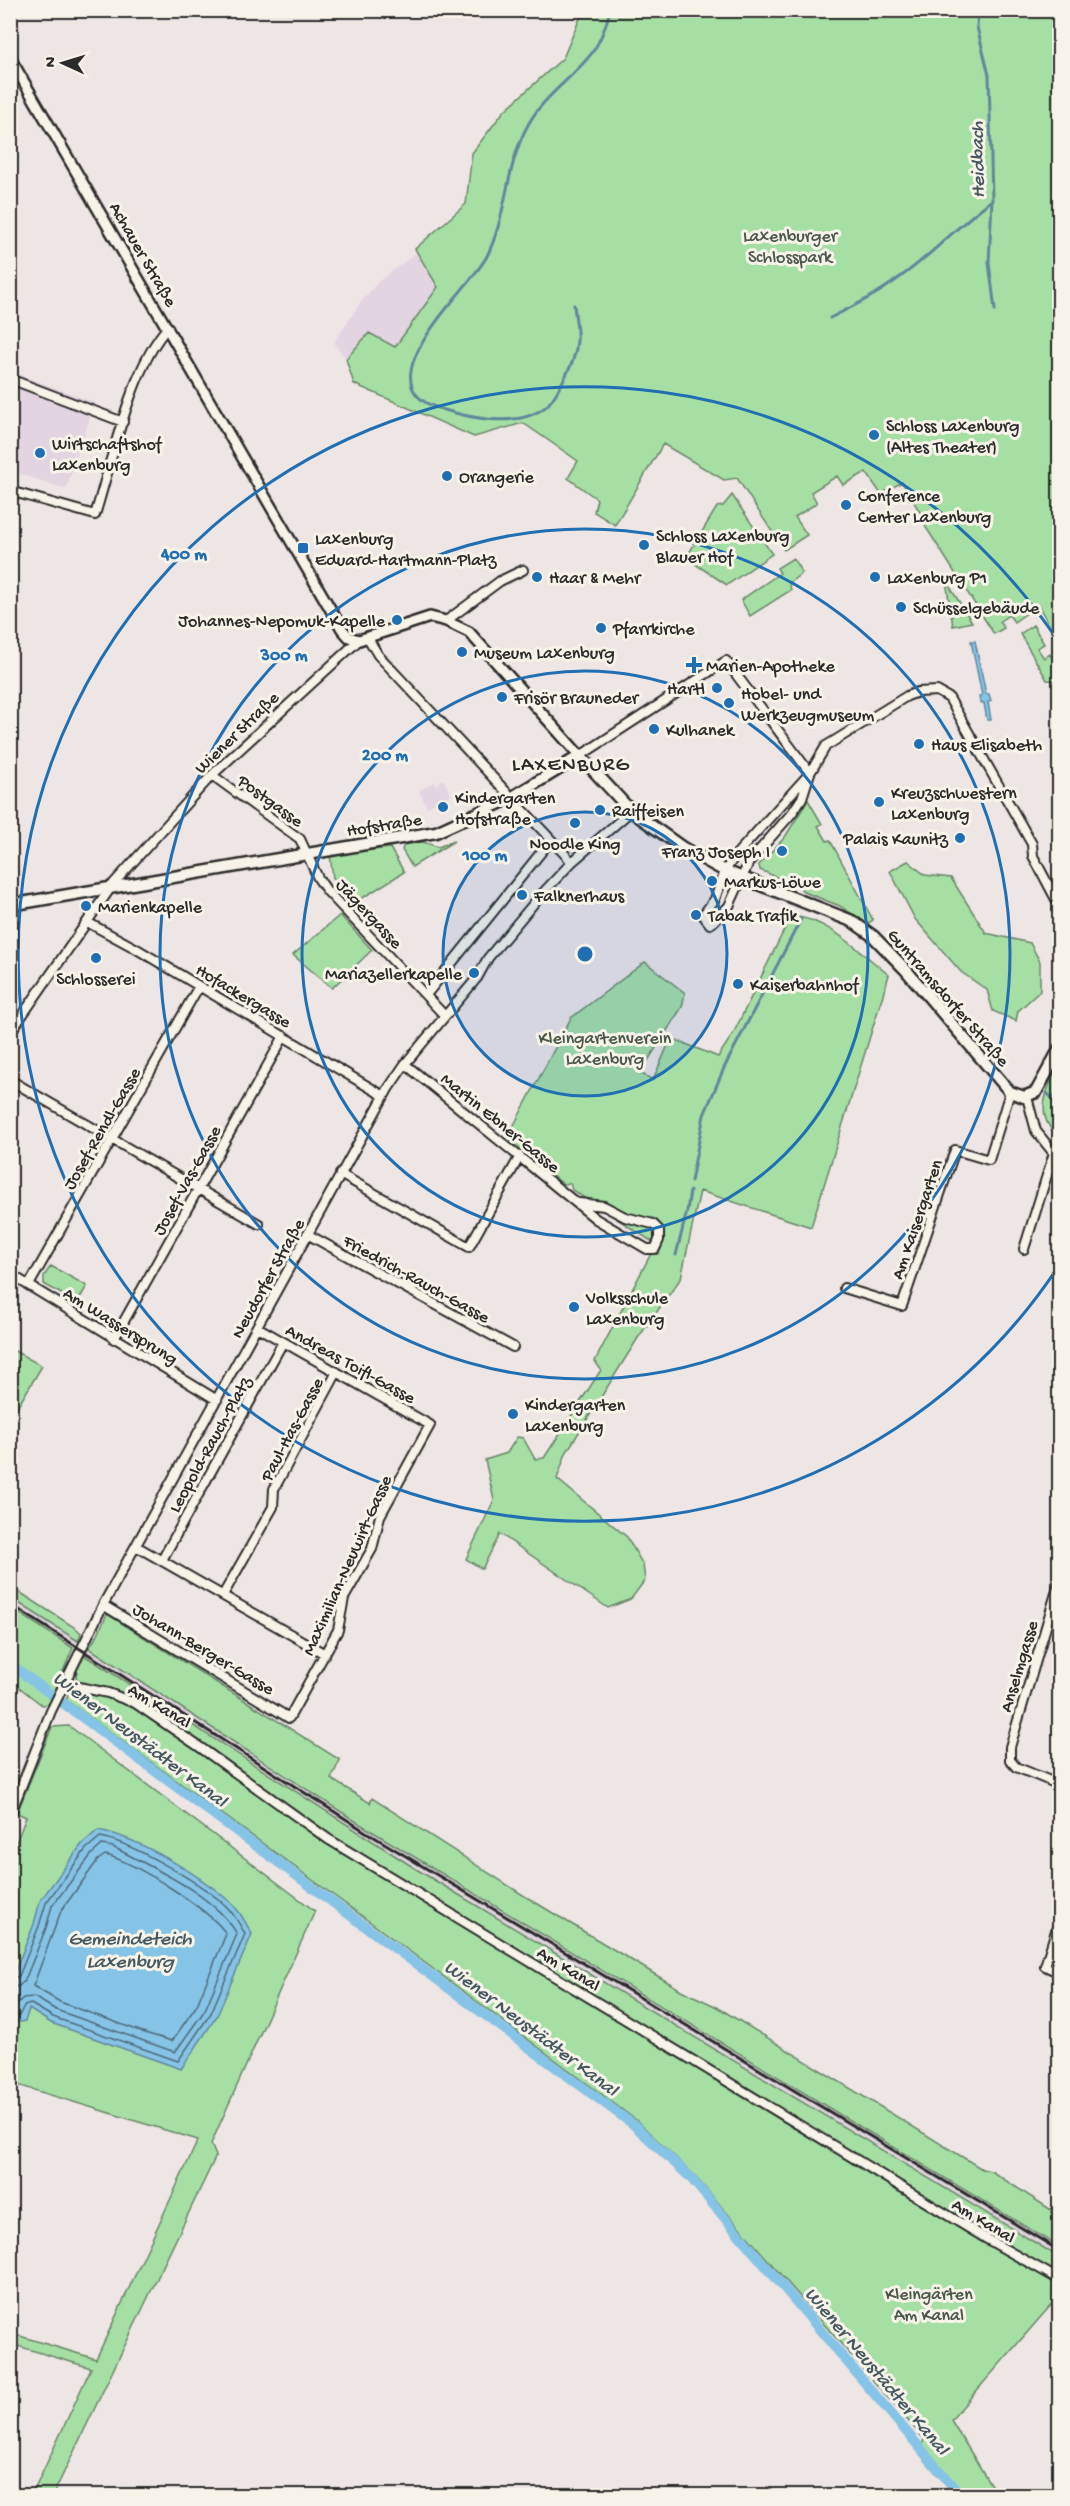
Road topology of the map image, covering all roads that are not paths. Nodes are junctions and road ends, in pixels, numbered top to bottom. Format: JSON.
{"nodes":[{"id":1,"x":10,"y":58,"type":"edge"},
{"id":2,"x":168,"y":327,"type":"junction"},
{"id":3,"x":10,"y":379,"type":"edge"},
{"id":4,"x":123,"y":422,"type":"junction"},
{"id":5,"x":10,"y":491,"type":"edge"},
{"id":6,"x":523,"y":570,"type":"dead end"},
{"id":7,"x":446,"y":621,"type":"junction"},
{"id":8,"x":363,"y":639,"type":"junction"},
{"id":9,"x":580,"y":756,"type":"junction"},
{"id":10,"x":810,"y":773,"type":"junction"},
{"id":11,"x":212,"y":776,"type":"junction"},
{"id":12,"x":511,"y":798,"type":"junction"},
{"id":13,"x":631,"y":811,"type":"junction"},
{"id":14,"x":551,"y":840,"type":"junction"},
{"id":15,"x":307,"y":853,"type":"junction"},
{"id":16,"x":572,"y":862,"type":"junction"},
{"id":17,"x":725,"y":871,"type":"junction"},
{"id":18,"x":742,"y":877,"type":"junction"},
{"id":19,"x":111,"y":888,"type":"junction"},
{"id":20,"x":10,"y":905,"type":"edge"},
{"id":21,"x":1059,"y":907,"type":"edge"},
{"id":22,"x":87,"y":922,"type":"junction"},
{"id":23,"x":199,"y":986,"type":"junction"},
{"id":24,"x":426,"y":995,"type":"junction"},
{"id":25,"x":444,"y":1015,"type":"junction"},
{"id":26,"x":10,"y":1033,"type":"edge"},
{"id":27,"x":284,"y":1036,"type":"junction"},
{"id":28,"x":1059,"y":1048,"type":"edge"},
{"id":29,"x":405,"y":1064,"type":"junction"},
{"id":30,"x":10,"y":1080,"type":"edge"},
{"id":31,"x":1010,"y":1092,"type":"junction"},
{"id":32,"x":384,"y":1096,"type":"junction"},
{"id":33,"x":1027,"y":1097,"type":"junction"},
{"id":34,"x":112,"y":1140,"type":"junction"},
{"id":35,"x":520,"y":1156,"type":"junction"},
{"id":36,"x":1056,"y":1159,"type":"edge"},
{"id":37,"x":340,"y":1174,"type":"junction"},
{"id":38,"x":199,"y":1188,"type":"junction"},
{"id":39,"x":579,"y":1203,"type":"junction"},
{"id":40,"x":259,"y":1224,"type":"dead end"},
{"id":41,"x":307,"y":1234,"type":"junction"},
{"id":42,"x":1024,"y":1250,"type":"dead end"},
{"id":43,"x":10,"y":1274,"type":"edge"},
{"id":44,"x":29,"y":1285,"type":"junction"},
{"id":45,"x":844,"y":1288,"type":"dead end"},
{"id":46,"x":256,"y":1328,"type":"junction"},
{"id":47,"x":114,"y":1339,"type":"junction"},
{"id":48,"x":283,"y":1342,"type":"junction"},
{"id":49,"x":513,"y":1347,"type":"dead end"},
{"id":50,"x":338,"y":1372,"type":"junction"},
{"id":51,"x":217,"y":1400,"type":"junction"},
{"id":52,"x":430,"y":1425,"type":"joint"},
{"id":53,"x":136,"y":1546,"type":"junction"},
{"id":54,"x":162,"y":1560,"type":"junction"},
{"id":55,"x":1059,"y":1580,"type":"edge"},
{"id":56,"x":223,"y":1595,"type":"junction"},
{"id":57,"x":103,"y":1605,"type":"junction"},
{"id":58,"x":325,"y":1654,"type":"junction"},
{"id":59,"x":66,"y":1681,"type":"junction"},
{"id":60,"x":289,"y":1718,"type":"joint"},
{"id":61,"x":1059,"y":1785,"type":"edge"},
{"id":62,"x":10,"y":1815,"type":"edge"},
{"id":63,"x":1059,"y":1918,"type":"edge"},
{"id":64,"x":1059,"y":1973,"type":"edge"},
{"id":65,"x":1059,"y":2280,"type":"edge"}],
"edges":[{"from":1,"to":2,"type":"street","name":"Achauer Straße"},
{"from":2,"to":4,"type":"street"},
{"from":2,"to":8,"type":"street","name":"Achauer Straße"},
{"from":3,"to":4,"type":"street"},
{"from":4,"to":5,"type":"street"},
{"from":6,"to":7,"type":"street"},
{"from":7,"to":8,"type":"street","name":"Wiener Straße"},
{"from":7,"to":9,"type":"street"},
{"from":8,"to":11,"type":"street","name":"Wiener Straße"},
{"from":8,"to":12,"type":"street"},
{"from":9,"to":10,"type":"street","name":"Hofstraße"},
{"from":9,"to":12,"type":"main road","name":"Hofstraße"},
{"from":9,"to":13,"type":"main road","name":"Guntramsdorfer Straße"},
{"from":10,"to":17,"type":"street"},
{"from":10,"to":18,"type":"street"},
{"from":10,"to":21,"type":"street"},
{"from":11,"to":15,"type":"street","name":"Postgasse"},
{"from":11,"to":19,"type":"street","name":"Wiener Straße"},
{"from":12,"to":14,"type":"street"},
{"from":12,"to":15,"type":"main road","name":"Hofstraße"},
{"from":13,"to":16,"type":"street","name":"Neudorfer Straße"},
{"from":13,"to":17,"type":"main road","name":"Guntramsdorfer Straße"},
{"from":14,"to":16,"type":"street"},
{"from":14,"to":24,"type":"street"},
{"from":15,"to":19,"type":"main road","name":"Hofstraße"},
{"from":15,"to":24,"type":"street","name":"Jägergasse"},
{"from":16,"to":25,"type":"street","name":"Neudorfer Straße"},
{"from":17,"to":18,"type":"main road","name":"Guntramsdorfer Straße"},
{"from":17,"to":18,"type":"street"},
{"from":18,"to":31,"type":"main road","name":"Guntramsdorfer Straße"},
{"from":19,"to":20,"type":"main road"},
{"from":19,"to":22,"type":"street","name":"Wiener Straße"},
{"from":22,"to":23,"type":"street","name":"Hofackergasse"},
{"from":22,"to":26,"type":"street","name":"Wiener Straße"},
{"from":23,"to":27,"type":"street","name":"Hofackergasse"},
{"from":23,"to":34,"type":"street","name":"Josef-Rendl-Gasse"},
{"from":24,"to":25,"type":"street","name":"Jägergasse"},
{"from":25,"to":29,"type":"street","name":"Neudorfer Straße"},
{"from":27,"to":32,"type":"street","name":"Hofackergasse"},
{"from":27,"to":38,"type":"street","name":"Josef-Vas-Gasse"},
{"from":28,"to":33,"type":"main road"},
{"from":29,"to":32,"type":"street","name":"Neudorfer Straße"},
{"from":29,"to":35,"type":"street","name":"Martin Ebner-Gasse"},
{"from":30,"to":34,"type":"street"},
{"from":31,"to":33,"type":"main road","name":"Guntramsdorfer Straße"},
{"from":31,"to":45,"type":"street","name":"Am Kaisergarten"},
{"from":32,"to":37,"type":"street","name":"Neudorfer Straße"},
{"from":33,"to":36,"type":"street"},
{"from":34,"to":38,"type":"street"},
{"from":34,"to":44,"type":"street","name":"Josef-Rendl-Gasse"},
{"from":35,"to":37,"type":"street"},
{"from":35,"to":39,"type":"street","name":"Martin Ebner-Gasse"},
{"from":36,"to":42,"type":"street"},
{"from":37,"to":41,"type":"street","name":"Neudorfer Straße"},
{"from":38,"to":40,"type":"street"},
{"from":38,"to":47,"type":"street","name":"Josef-Vas-Gasse"},
{"from":39,"to":39,"type":"street","name":"Martin Ebner-Gasse"},
{"from":41,"to":46,"type":"street","name":"Neudorfer Straße"},
{"from":41,"to":49,"type":"street","name":"Friedrich-Rauch-Gasse"},
{"from":43,"to":44,"type":"street","name":"Am Wassersprung"},
{"from":44,"to":47,"type":"street","name":"Am Wassersprung"},
{"from":46,"to":48,"type":"street","name":"Andreas Toifl-Gasse"},
{"from":46,"to":51,"type":"street","name":"Neudorfer Straße"},
{"from":47,"to":51,"type":"street","name":"Am Wassersprung"},
{"from":48,"to":50,"type":"street","name":"Andreas Toifl-Gasse"},
{"from":48,"to":54,"type":"street","name":"Leopold-Rauch-Platz"},
{"from":50,"to":52,"type":"street","name":"Andreas Toifl-Gasse"},
{"from":50,"to":56,"type":"street","name":"Paul-Has-Gasse"},
{"from":51,"to":53,"type":"street","name":"Neudorfer Straße"},
{"from":52,"to":58,"type":"street","name":"Maximilian-Neuwirt-Gasse"},
{"from":53,"to":54,"type":"street"},
{"from":53,"to":57,"type":"street","name":"Neudorfer Straße"},
{"from":54,"to":56,"type":"street"},
{"from":55,"to":61,"type":"street","name":"Anselmgasse"},
{"from":56,"to":58,"type":"street"},
{"from":57,"to":59,"type":"street","name":"Neudorfer Straße"},
{"from":57,"to":60,"type":"street","name":"Johann-Berger-Gasse"},
{"from":58,"to":60,"type":"street","name":"Maximilian-Neuwirt-Gasse"},
{"from":59,"to":62,"type":"street","name":"Neudorfer Straße"},
{"from":59,"to":65,"type":"street","name":"Am Kanal"},
{"from":63,"to":64,"type":"street"}]}
